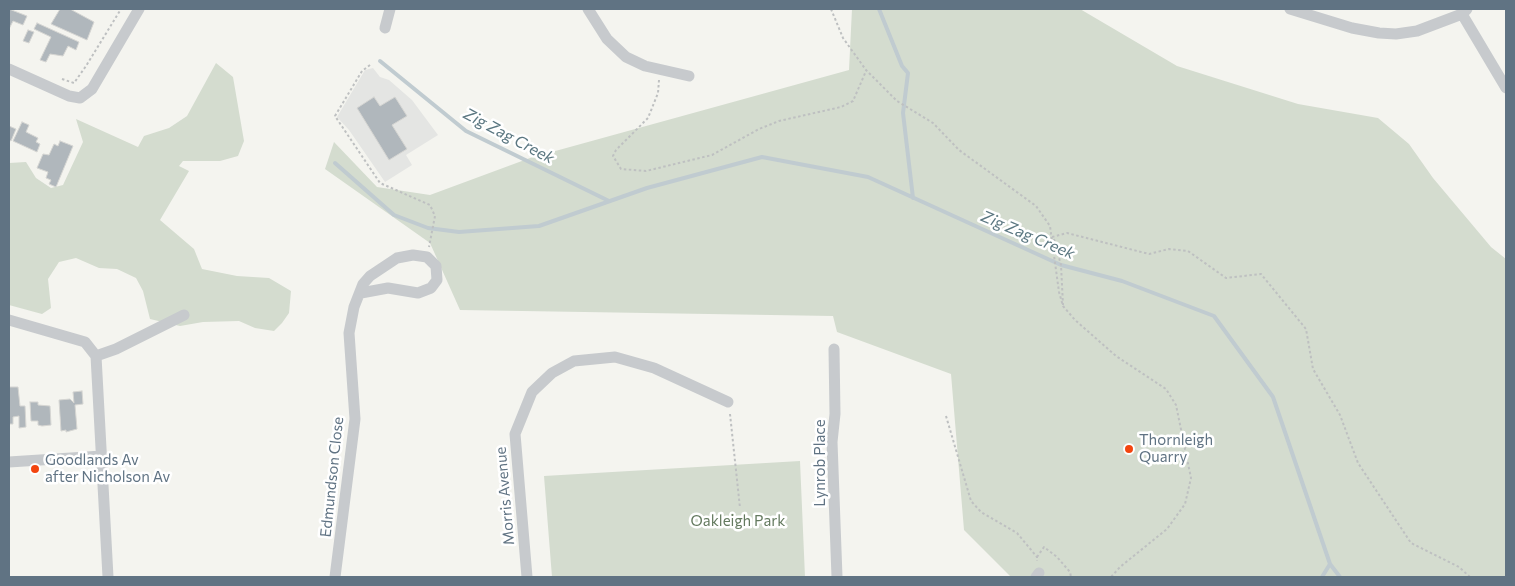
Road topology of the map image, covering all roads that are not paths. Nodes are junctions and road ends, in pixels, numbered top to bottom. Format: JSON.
{"nodes":[{"id":1,"x":139,"y":9,"type":"edge"},
{"id":2,"x":390,"y":9,"type":"edge"},
{"id":3,"x":588,"y":9,"type":"edge"},
{"id":4,"x":1290,"y":9,"type":"edge"},
{"id":5,"x":1464,"y":11,"type":"edge"},
{"id":6,"x":385,"y":28,"type":"dead end"},
{"id":7,"x":9,"y":68,"type":"edge"},
{"id":8,"x":689,"y":76,"type":"dead end"},
{"id":9,"x":1506,"y":88,"type":"edge"},
{"id":10,"x":361,"y":293,"type":"junction"},
{"id":11,"x":184,"y":314,"type":"dead end"},
{"id":12,"x":9,"y":320,"type":"edge"},
{"id":13,"x":834,"y":349,"type":"dead end"},
{"id":14,"x":96,"y":356,"type":"junction"},
{"id":15,"x":728,"y":402,"type":"road end"},
{"id":16,"x":102,"y":456,"type":"junction"},
{"id":17,"x":9,"y":462,"type":"edge"},
{"id":18,"x":108,"y":577,"type":"edge"},
{"id":19,"x":335,"y":577,"type":"edge"},
{"id":20,"x":527,"y":577,"type":"edge"},
{"id":21,"x":837,"y":577,"type":"edge"}],
"edges":[{"from":1,"to":7,"type":"street"},
{"from":2,"to":6,"type":"street"},
{"from":3,"to":8,"type":"street"},
{"from":4,"to":5,"type":"street"},
{"from":5,"to":9,"type":"street"},
{"from":10,"to":10,"type":"street","name":"Edmundson Close"},
{"from":10,"to":19,"type":"street","name":"Edmundson Close"},
{"from":11,"to":14,"type":"street"},
{"from":12,"to":14,"type":"street"},
{"from":13,"to":21,"type":"street","name":"Lynrob Place"},
{"from":14,"to":16,"type":"street"},
{"from":15,"to":20,"type":"street","name":"Morris Avenue"},
{"from":16,"to":17,"type":"street"},
{"from":16,"to":18,"type":"street"}]}
